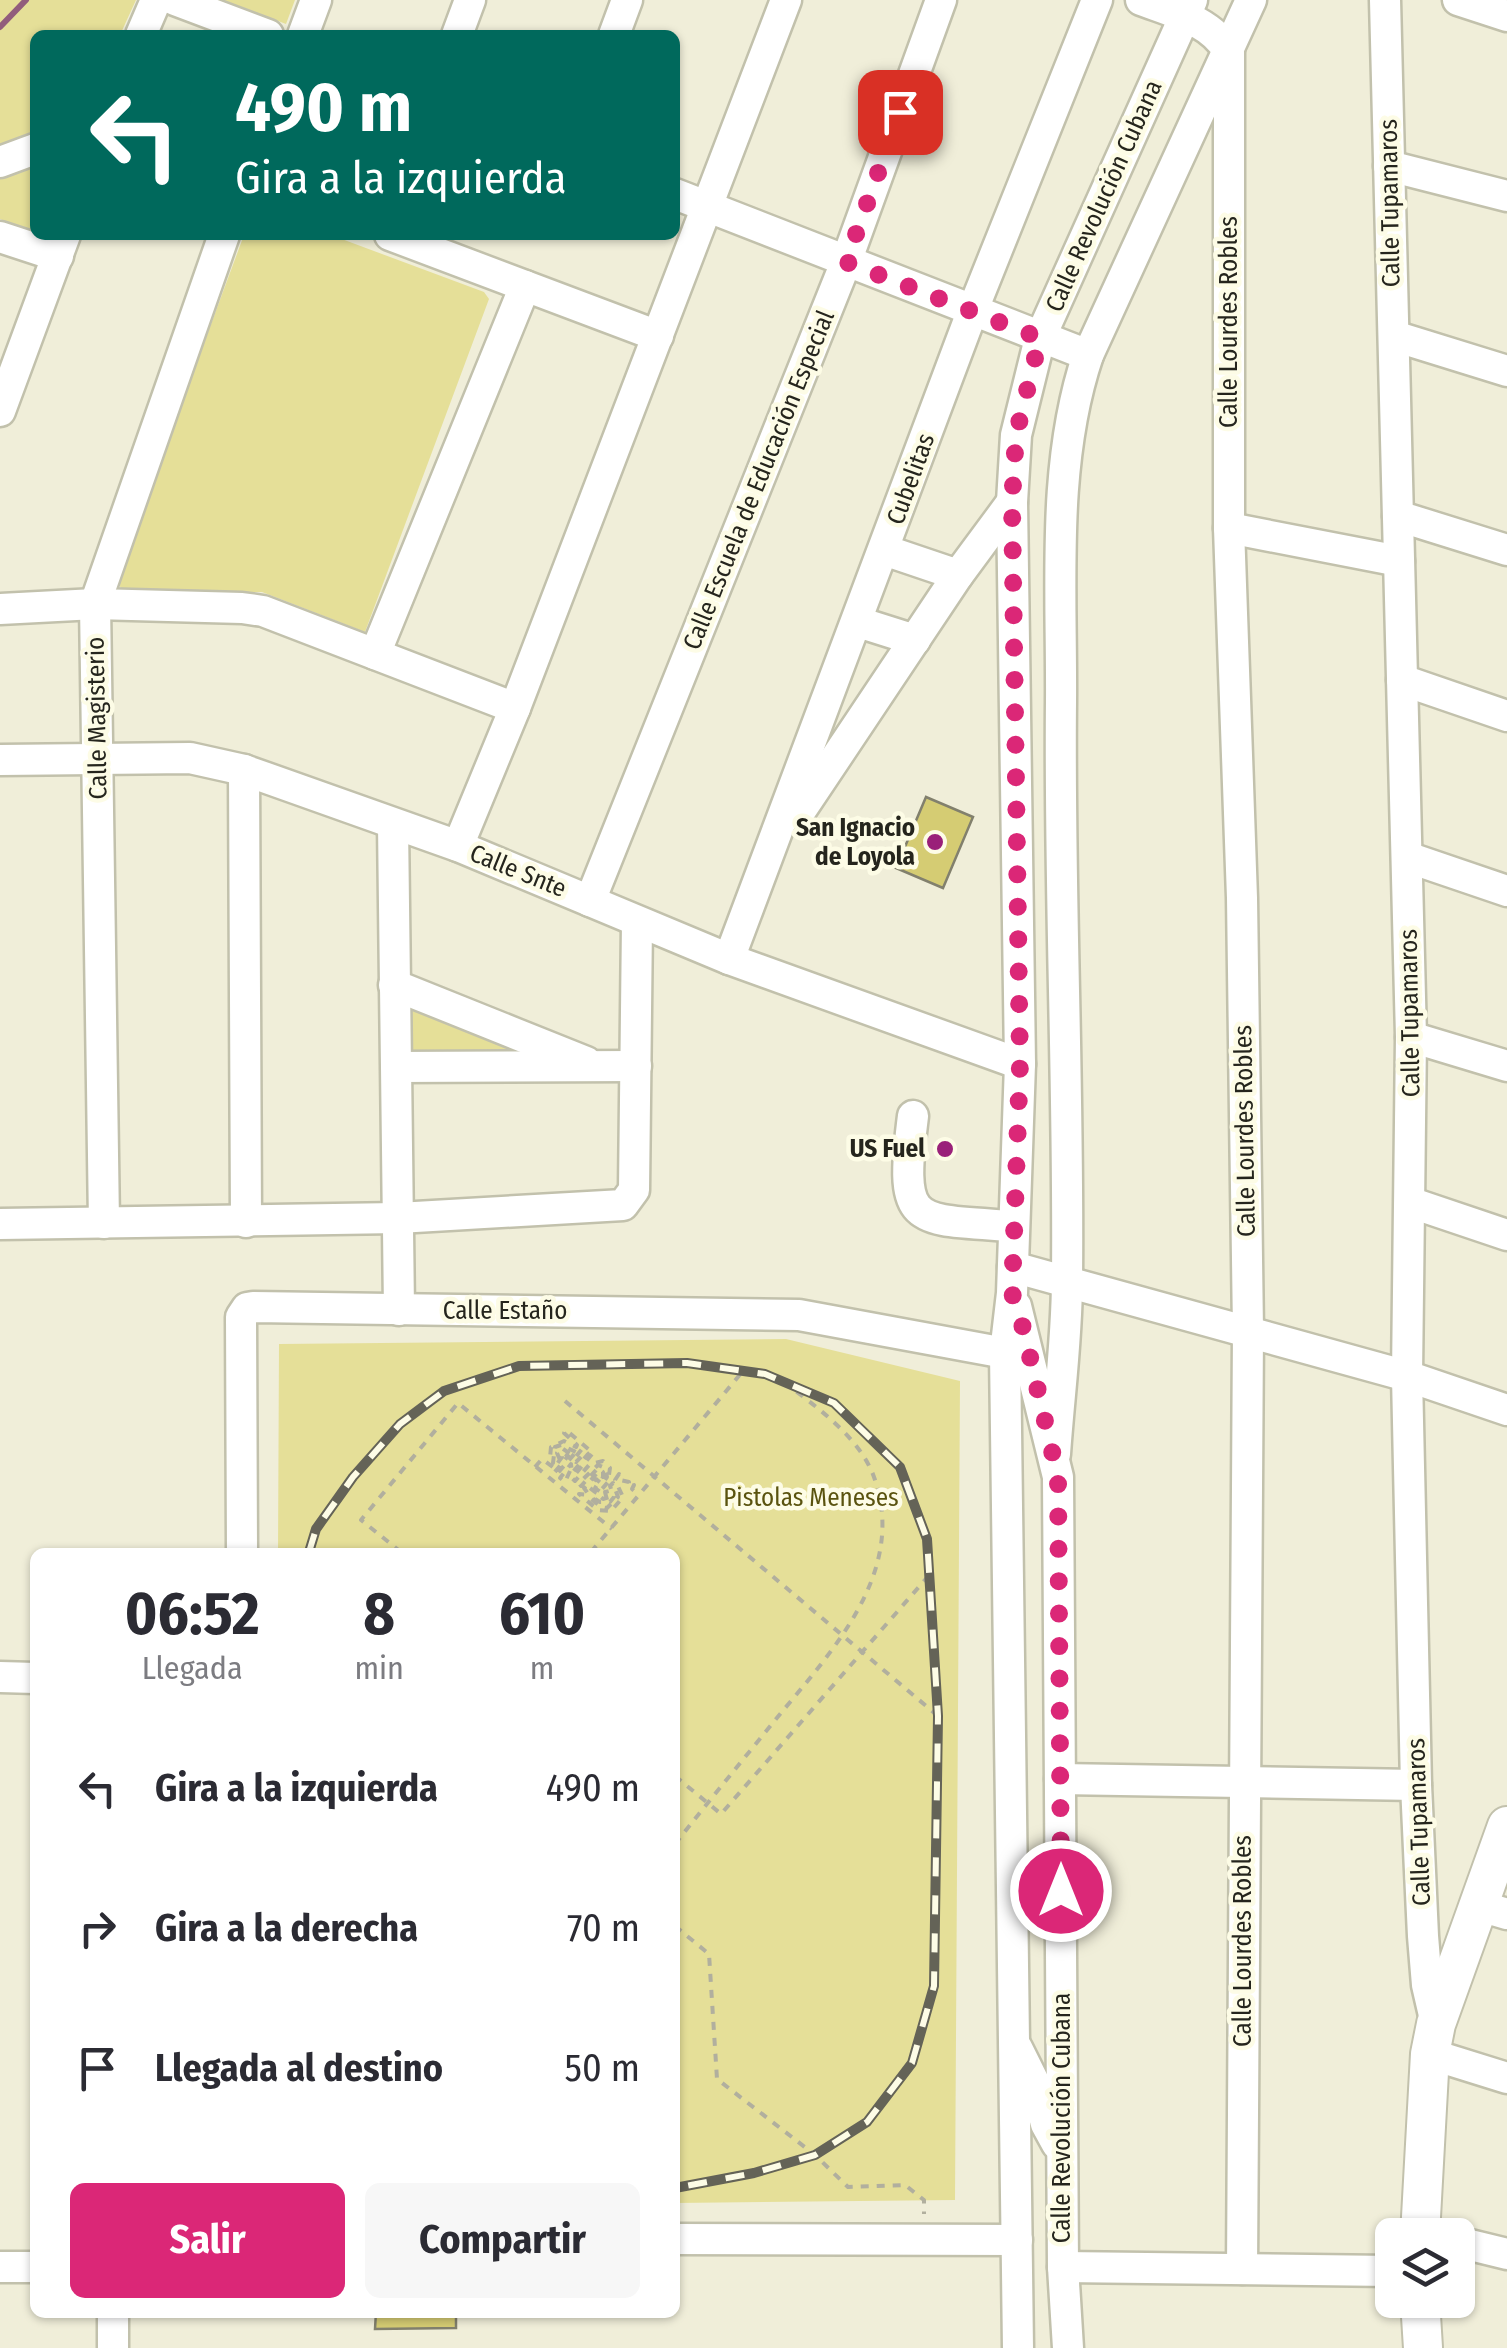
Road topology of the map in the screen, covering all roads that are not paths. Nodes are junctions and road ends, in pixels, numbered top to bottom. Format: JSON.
{"nodes":[{"id":1,"x":156,"y":0,"type":"edge"},
{"id":2,"x":175,"y":0,"type":"edge"},
{"id":3,"x":316,"y":0,"type":"edge"},
{"id":4,"x":470,"y":0,"type":"edge"},
{"id":5,"x":627,"y":0,"type":"edge"},
{"id":6,"x":786,"y":0,"type":"edge"},
{"id":7,"x":941,"y":0,"type":"edge"},
{"id":8,"x":1097,"y":0,"type":"edge"},
{"id":9,"x":1141,"y":0,"type":"edge"},
{"id":10,"x":1251,"y":0,"type":"edge"},
{"id":11,"x":1385,"y":0,"type":"edge"},
{"id":12,"x":1458,"y":0,"type":"edge"},
{"id":13,"x":1188,"y":8,"type":"edge"},
{"id":14,"x":1507,"y":16,"type":"edge"},
{"id":15,"x":143,"y":30,"type":"edge"},
{"id":16,"x":255,"y":30,"type":"edge"},
{"id":17,"x":305,"y":30,"type":"edge"},
{"id":18,"x":459,"y":30,"type":"edge"},
{"id":19,"x":616,"y":30,"type":"edge"},
{"id":20,"x":1229,"y":52,"type":"junction"},
{"id":21,"x":30,"y":151,"type":"edge"},
{"id":22,"x":0,"y":162,"type":"edge"},
{"id":23,"x":1389,"y":166,"type":"junction"},
{"id":24,"x":680,"y":196,"type":"edge"},
{"id":25,"x":1507,"y":196,"type":"edge"},
{"id":26,"x":707,"y":207,"type":"junction"},
{"id":27,"x":0,"y":236,"type":"edge"},
{"id":28,"x":222,"y":240,"type":"edge"},
{"id":29,"x":403,"y":240,"type":"edge"},
{"id":30,"x":62,"y":245,"type":"edge"},
{"id":31,"x":846,"y":262,"type":"junction"},
{"id":32,"x":524,"y":286,"type":"junction"},
{"id":33,"x":972,"y":312,"type":"junction"},
{"id":34,"x":658,"y":336,"type":"junction"},
{"id":35,"x":1394,"y":336,"type":"junction"},
{"id":36,"x":1040,"y":338,"type":"junction"},
{"id":37,"x":1088,"y":355,"type":"junction"},
{"id":38,"x":1507,"y":372,"type":"edge"},
{"id":39,"x":0,"y":411,"type":"edge"},
{"id":40,"x":1012,"y":502,"type":"junction"},
{"id":41,"x":1398,"y":516,"type":"junction"},
{"id":42,"x":1229,"y":528,"type":"junction"},
{"id":43,"x":884,"y":550,"type":"junction"},
{"id":44,"x":1507,"y":550,"type":"edge"},
{"id":45,"x":1398,"y":560,"type":"junction"},
{"id":46,"x":958,"y":575,"type":"junction"},
{"id":47,"x":95,"y":604,"type":"junction"},
{"id":48,"x":0,"y":609,"type":"edge"},
{"id":49,"x":858,"y":622,"type":"junction"},
{"id":50,"x":915,"y":640,"type":"junction"},
{"id":51,"x":375,"y":654,"type":"junction"},
{"id":52,"x":1402,"y":680,"type":"junction"},
{"id":53,"x":514,"y":708,"type":"junction"},
{"id":54,"x":1507,"y":716,"type":"edge"},
{"id":55,"x":98,"y":758,"type":"junction"},
{"id":56,"x":0,"y":760,"type":"edge"},
{"id":57,"x":244,"y":770,"type":"junction"},
{"id":58,"x":393,"y":824,"type":"junction"},
{"id":59,"x":458,"y":846,"type":"junction"},
{"id":60,"x":772,"y":854,"type":"junction"},
{"id":61,"x":1406,"y":858,"type":"junction"},
{"id":62,"x":1507,"y":891,"type":"edge"},
{"id":63,"x":590,"y":901,"type":"junction"},
{"id":64,"x":637,"y":922,"type":"junction"},
{"id":65,"x":729,"y":959,"type":"junction"},
{"id":66,"x":394,"y":985,"type":"junction"},
{"id":67,"x":1411,"y":1037,"type":"junction"},
{"id":68,"x":1020,"y":1064,"type":"junction"},
{"id":69,"x":595,"y":1066,"type":"junction"},
{"id":70,"x":636,"y":1066,"type":"junction"},
{"id":71,"x":1507,"y":1066,"type":"edge"},
{"id":72,"x":397,"y":1067,"type":"junction"},
{"id":73,"x":912,"y":1116,"type":"dead end"},
{"id":74,"x":1412,"y":1203,"type":"junction"},
{"id":75,"x":398,"y":1218,"type":"junction"},
{"id":76,"x":246,"y":1222,"type":"junction"},
{"id":77,"x":104,"y":1223,"type":"junction"},
{"id":78,"x":0,"y":1224,"type":"edge"},
{"id":79,"x":1013,"y":1226,"type":"junction"},
{"id":80,"x":1507,"y":1234,"type":"edge"},
{"id":81,"x":1012,"y":1280,"type":"junction"},
{"id":82,"x":1067,"y":1283,"type":"junction"},
{"id":83,"x":398,"y":1310,"type":"junction"},
{"id":84,"x":1248,"y":1331,"type":"junction"},
{"id":85,"x":1005,"y":1353,"type":"junction"},
{"id":86,"x":1407,"y":1376,"type":"junction"},
{"id":87,"x":1507,"y":1410,"type":"edge"},
{"id":88,"x":1055,"y":1454,"type":"junction"},
{"id":89,"x":242,"y":1548,"type":"edge"},
{"id":90,"x":0,"y":1677,"type":"edge"},
{"id":91,"x":30,"y":1678,"type":"edge"},
{"id":92,"x":1060,"y":1779,"type":"junction"},
{"id":93,"x":1243,"y":1782,"type":"junction"},
{"id":94,"x":1416,"y":1786,"type":"junction"},
{"id":95,"x":1507,"y":1826,"type":"edge"},
{"id":96,"x":1494,"y":1910,"type":"edge"},
{"id":97,"x":1433,"y":2039,"type":"junction"},
{"id":98,"x":1013,"y":2042,"type":"junction"},
{"id":99,"x":1507,"y":2078,"type":"edge"},
{"id":100,"x":1063,"y":2152,"type":"junction"},
{"id":101,"x":1424,"y":2218,"type":"edge"},
{"id":102,"x":680,"y":2239,"type":"edge"},
{"id":103,"x":1016,"y":2240,"type":"junction"},
{"id":104,"x":1475,"y":2246,"type":"edge"},
{"id":105,"x":1507,"y":2254,"type":"edge"},
{"id":106,"x":0,"y":2266,"type":"edge"},
{"id":107,"x":30,"y":2267,"type":"edge"},
{"id":108,"x":1063,"y":2268,"type":"junction"},
{"id":109,"x":1242,"y":2269,"type":"junction"},
{"id":110,"x":1375,"y":2271,"type":"edge"},
{"id":111,"x":113,"y":2318,"type":"edge"},
{"id":112,"x":1421,"y":2318,"type":"edge"},
{"id":113,"x":113,"y":2348,"type":"edge"},
{"id":114,"x":1018,"y":2348,"type":"edge"},
{"id":115,"x":1068,"y":2348,"type":"edge"},
{"id":116,"x":1423,"y":2348,"type":"edge"}],
"edges":[{"from":1,"to":15,"type":"street"},
{"from":2,"to":16,"type":"street"},
{"from":3,"to":17,"type":"street"},
{"from":4,"to":18,"type":"street"},
{"from":5,"to":19,"type":"street"},
{"from":6,"to":26,"type":"street"},
{"from":7,"to":31,"type":"street","name":"Calle Escuela de Educación Especial"},
{"from":8,"to":33,"type":"street","name":"Cubelitas"},
{"from":9,"to":13,"type":"street"},
{"from":10,"to":20,"type":"street"},
{"from":11,"to":23,"type":"street","name":"Calle Tupamaros"},
{"from":12,"to":14,"type":"street"},
{"from":13,"to":20,"type":"street"},
{"from":13,"to":36,"type":"street","name":"Calle Revolución Cubana"},
{"from":20,"to":37,"type":"street"},
{"from":20,"to":42,"type":"street","name":"Calle Lourdes Robles"},
{"from":21,"to":22,"type":"street"},
{"from":23,"to":25,"type":"street"},
{"from":23,"to":35,"type":"street","name":"Calle Tupamaros"},
{"from":24,"to":26,"type":"street"},
{"from":26,"to":31,"type":"street"},
{"from":26,"to":34,"type":"street"},
{"from":27,"to":30,"type":"street"},
{"from":28,"to":47,"type":"street","name":"Calle Magisterio"},
{"from":29,"to":32,"type":"street"},
{"from":30,"to":39,"type":"street"},
{"from":31,"to":33,"type":"street"},
{"from":31,"to":63,"type":"street","name":"Calle Escuela de Educación Especial"},
{"from":32,"to":34,"type":"street"},
{"from":32,"to":51,"type":"street"},
{"from":33,"to":36,"type":"street"},
{"from":33,"to":43,"type":"street","name":"Cubelitas"},
{"from":34,"to":53,"type":"street"},
{"from":35,"to":38,"type":"street"},
{"from":35,"to":41,"type":"street","name":"Calle Tupamaros"},
{"from":36,"to":37,"type":"street"},
{"from":36,"to":40,"type":"street","name":"Calle Revolución Cubana"},
{"from":37,"to":82,"type":"street"},
{"from":40,"to":46,"type":"street"},
{"from":40,"to":68,"type":"street","name":"Calle Revolución Cubana"},
{"from":41,"to":44,"type":"street"},
{"from":41,"to":45,"type":"street","name":"Calle Tupamaros"},
{"from":42,"to":45,"type":"street"},
{"from":42,"to":84,"type":"street","name":"Calle Lourdes Robles"},
{"from":43,"to":46,"type":"street"},
{"from":43,"to":49,"type":"street","name":"Cubelitas"},
{"from":45,"to":52,"type":"street","name":"Calle Tupamaros"},
{"from":46,"to":50,"type":"street"},
{"from":47,"to":48,"type":"street"},
{"from":47,"to":51,"type":"street"},
{"from":47,"to":55,"type":"street","name":"Calle Magisterio"},
{"from":49,"to":50,"type":"street"},
{"from":49,"to":60,"type":"street","name":"Cubelitas"},
{"from":50,"to":60,"type":"street"},
{"from":51,"to":53,"type":"street"},
{"from":52,"to":54,"type":"street"},
{"from":52,"to":61,"type":"street","name":"Calle Tupamaros"},
{"from":53,"to":59,"type":"street"},
{"from":55,"to":56,"type":"street","name":"Calle Snte"},
{"from":55,"to":57,"type":"street","name":"Calle Snte"},
{"from":55,"to":77,"type":"street","name":"Calle Magisterio"},
{"from":57,"to":58,"type":"street","name":"Calle Snte"},
{"from":57,"to":76,"type":"street"},
{"from":58,"to":59,"type":"street","name":"Calle Snte"},
{"from":58,"to":66,"type":"street"},
{"from":59,"to":63,"type":"street","name":"Calle Snte"},
{"from":60,"to":65,"type":"street","name":"Cubelitas"},
{"from":61,"to":62,"type":"street"},
{"from":61,"to":67,"type":"street","name":"Calle Tupamaros"},
{"from":63,"to":64,"type":"street","name":"Calle Snte"},
{"from":64,"to":65,"type":"street","name":"Calle Snte"},
{"from":64,"to":70,"type":"street"},
{"from":65,"to":68,"type":"street","name":"Calle Snte"},
{"from":66,"to":69,"type":"street"},
{"from":66,"to":72,"type":"street"},
{"from":67,"to":71,"type":"street"},
{"from":67,"to":74,"type":"street","name":"Calle Tupamaros"},
{"from":68,"to":79,"type":"street","name":"Calle Revolución Cubana"},
{"from":69,"to":70,"type":"street"},
{"from":69,"to":72,"type":"street"},
{"from":70,"to":75,"type":"street"},
{"from":72,"to":75,"type":"street"},
{"from":73,"to":79,"type":"street"},
{"from":74,"to":80,"type":"street"},
{"from":74,"to":86,"type":"street","name":"Calle Tupamaros"},
{"from":75,"to":76,"type":"street"},
{"from":75,"to":83,"type":"street"},
{"from":76,"to":77,"type":"street"},
{"from":77,"to":78,"type":"street"},
{"from":79,"to":81,"type":"street","name":"Calle Revolución Cubana"},
{"from":81,"to":82,"type":"street"},
{"from":81,"to":85,"type":"street","name":"Calle Revolución Cubana"},
{"from":81,"to":88,"type":"street","name":"Calle Revolución Cubana"},
{"from":82,"to":84,"type":"street"},
{"from":82,"to":88,"type":"street"},
{"from":83,"to":85,"type":"street","name":"Calle Estaño"},
{"from":83,"to":89,"type":"street","name":"Calle Estaño"},
{"from":84,"to":86,"type":"street"},
{"from":84,"to":93,"type":"street","name":"Calle Lourdes Robles"},
{"from":85,"to":98,"type":"street","name":"Calle Revolución Cubana"},
{"from":86,"to":87,"type":"street"},
{"from":86,"to":94,"type":"street","name":"Calle Tupamaros"},
{"from":88,"to":92,"type":"street","name":"Calle Revolución Cubana"},
{"from":90,"to":91,"type":"street"},
{"from":92,"to":93,"type":"street"},
{"from":92,"to":100,"type":"street","name":"Calle Revolución Cubana"},
{"from":93,"to":94,"type":"street"},
{"from":93,"to":109,"type":"street","name":"Calle Lourdes Robles"},
{"from":94,"to":97,"type":"street","name":"Calle Tupamaros"},
{"from":95,"to":96,"type":"main road"},
{"from":96,"to":97,"type":"main road"},
{"from":97,"to":99,"type":"street"},
{"from":97,"to":101,"type":"main road"},
{"from":98,"to":100,"type":"street"},
{"from":98,"to":103,"type":"street","name":"Calle Revolución Cubana"},
{"from":100,"to":108,"type":"street","name":"Calle Revolución Cubana"},
{"from":102,"to":103,"type":"street"},
{"from":103,"to":114,"type":"street","name":"Calle Revolución Cubana"},
{"from":104,"to":105,"type":"street"},
{"from":106,"to":107,"type":"street"},
{"from":108,"to":109,"type":"street"},
{"from":108,"to":115,"type":"street","name":"Calle Revolución Cubana"},
{"from":109,"to":110,"type":"street"},
{"from":111,"to":113,"type":"street"},
{"from":112,"to":116,"type":"main road"}]}
